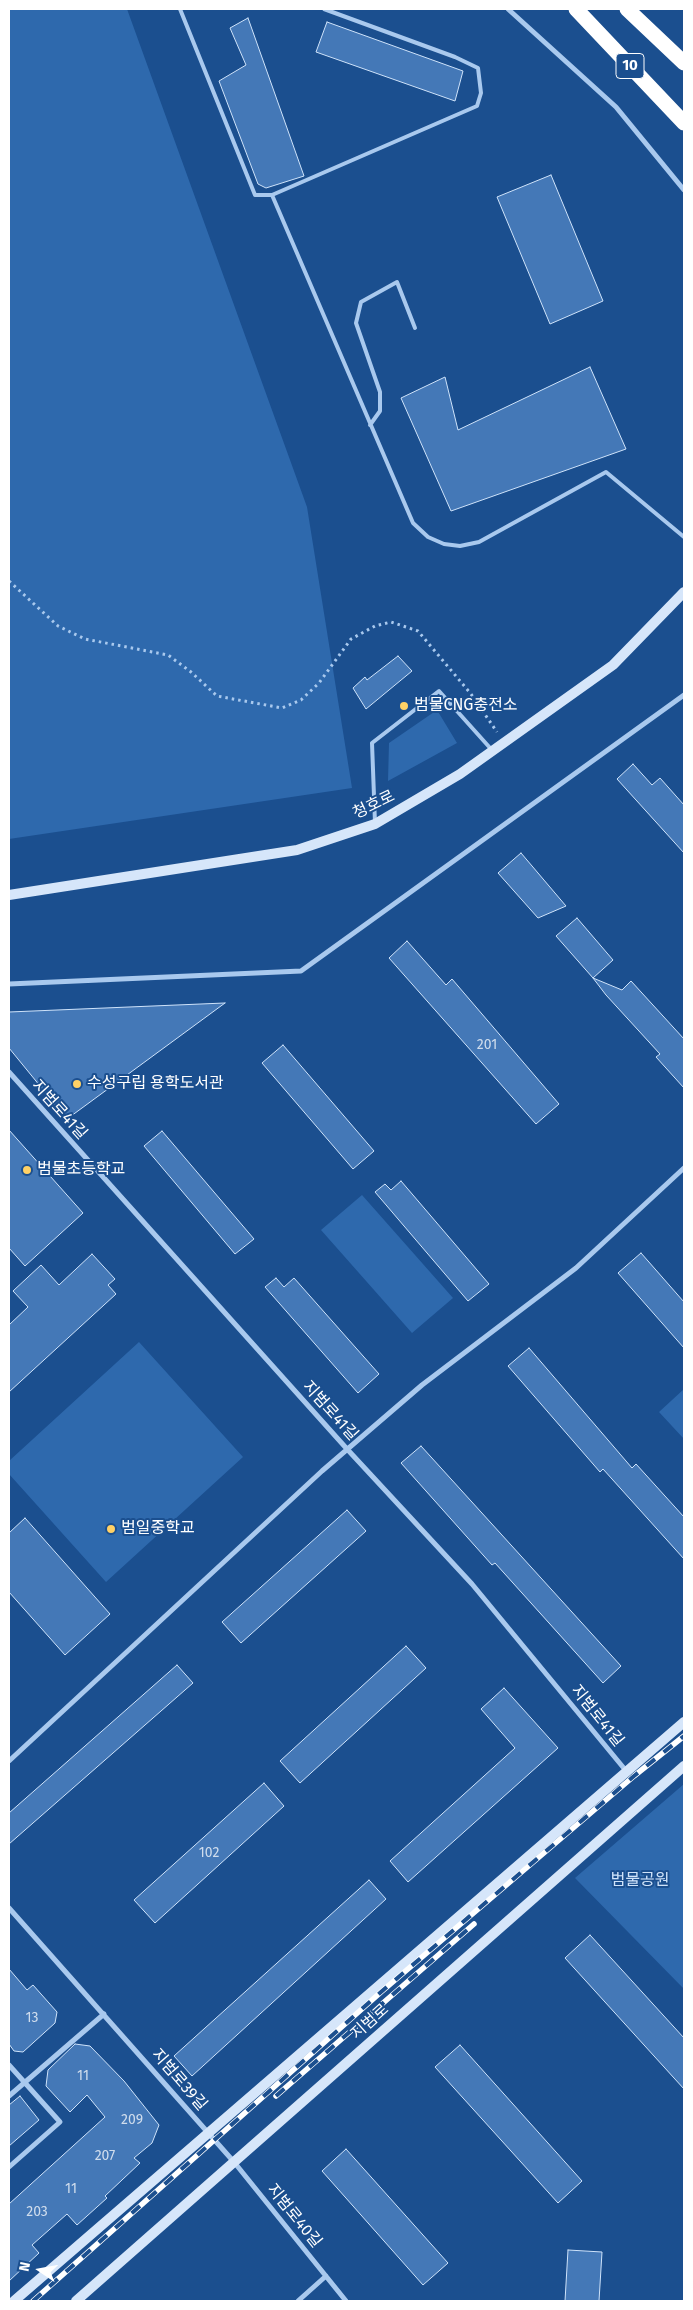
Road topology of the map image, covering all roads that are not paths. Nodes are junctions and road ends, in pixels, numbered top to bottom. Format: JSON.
{"nodes":[{"id":1,"x":180,"y":9,"type":"edge"},
{"id":2,"x":324,"y":9,"type":"edge"},
{"id":3,"x":508,"y":9,"type":"edge"},
{"id":4,"x":576,"y":9,"type":"edge"},
{"id":5,"x":626,"y":9,"type":"edge"},
{"id":6,"x":684,"y":63,"type":"edge"},
{"id":7,"x":684,"y":122,"type":"edge"},
{"id":8,"x":684,"y":190,"type":"edge"},
{"id":9,"x":272,"y":195,"type":"junction"},
{"id":10,"x":415,"y":328,"type":"dead end"},
{"id":11,"x":370,"y":425,"type":"junction"},
{"id":12,"x":684,"y":537,"type":"edge"},
{"id":13,"x":684,"y":592,"type":"edge"},
{"id":14,"x":684,"y":695,"type":"edge"},
{"id":15,"x":492,"y":751,"type":"junction"},
{"id":16,"x":375,"y":824,"type":"junction"},
{"id":17,"x":9,"y":895,"type":"edge"},
{"id":18,"x":9,"y":984,"type":"edge"},
{"id":19,"x":9,"y":1072,"type":"edge"},
{"id":20,"x":684,"y":1168,"type":"edge"},
{"id":21,"x":348,"y":1450,"type":"junction"},
{"id":22,"x":684,"y":1722,"type":"edge"},
{"id":23,"x":9,"y":1761,"type":"edge"},
{"id":24,"x":684,"y":1766,"type":"edge"},
{"id":25,"x":627,"y":1772,"type":"junction"},
{"id":26,"x":9,"y":1909,"type":"edge"},
{"id":27,"x":104,"y":2014,"type":"junction"},
{"id":28,"x":9,"y":2065,"type":"edge"},
{"id":29,"x":24,"y":2083,"type":"junction"},
{"id":30,"x":9,"y":2096,"type":"edge"},
{"id":31,"x":209,"y":2133,"type":"junction"},
{"id":32,"x":234,"y":2162,"type":"junction"},
{"id":33,"x":9,"y":2167,"type":"edge"},
{"id":34,"x":326,"y":2276,"type":"junction"},
{"id":35,"x":14,"y":2301,"type":"edge"},
{"id":36,"x":76,"y":2301,"type":"edge"},
{"id":37,"x":298,"y":2301,"type":"edge"},
{"id":38,"x":346,"y":2301,"type":"edge"}],
"edges":[{"from":1,"to":9,"type":"lane"},
{"from":2,"to":9,"type":"lane"},
{"from":3,"to":8,"type":"street"},
{"from":4,"to":7,"type":"highway","number":"10"},
{"from":5,"to":6,"type":"highway","number":"10"},
{"from":9,"to":11,"type":"lane"},
{"from":10,"to":11,"type":"lane"},
{"from":11,"to":12,"type":"lane"},
{"from":13,"to":15,"type":"main road","name":"청호로"},
{"from":14,"to":18,"type":"street"},
{"from":15,"to":16,"type":"main road","name":"청호로"},
{"from":15,"to":16,"type":"lane"},
{"from":16,"to":17,"type":"main road","name":"청호로"},
{"from":19,"to":21,"type":"street","name":"지범로41길"},
{"from":20,"to":21,"type":"street"},
{"from":21,"to":23,"type":"street"},
{"from":21,"to":25,"type":"street","name":"지범로41길"},
{"from":22,"to":25,"type":"main road"},
{"from":24,"to":32,"type":"main road","name":"지범로"},
{"from":25,"to":31,"type":"main road"},
{"from":26,"to":27,"type":"street","name":"지범로39길"},
{"from":27,"to":29,"type":"street"},
{"from":27,"to":31,"type":"street","name":"지범로39길"},
{"from":28,"to":29,"type":"street"},
{"from":29,"to":30,"type":"street"},
{"from":29,"to":33,"type":"street"},
{"from":31,"to":32,"type":"street","name":"지범로39길"},
{"from":31,"to":35,"type":"main road"},
{"from":32,"to":34,"type":"street","name":"지범로40길"},
{"from":32,"to":36,"type":"main road","name":"지범로"},
{"from":34,"to":37,"type":"street"},
{"from":34,"to":38,"type":"street","name":"지범로40길"}]}
